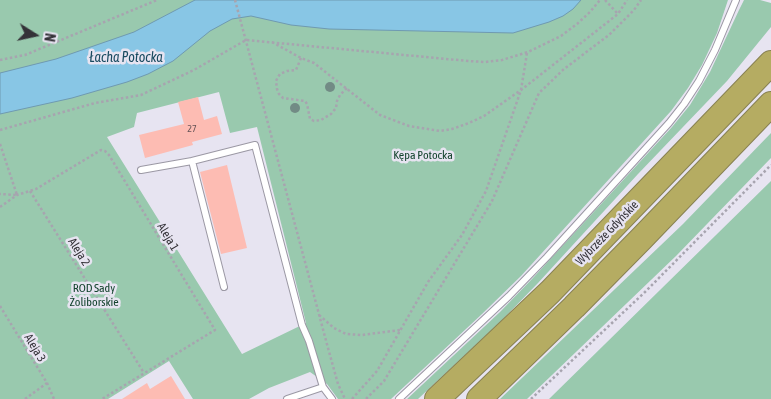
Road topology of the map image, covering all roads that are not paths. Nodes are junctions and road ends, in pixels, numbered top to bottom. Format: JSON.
{"nodes":[{"id":1,"x":736,"y":0,"type":"edge"},
{"id":2,"x":771,"y":45,"type":"edge"},
{"id":3,"x":771,"y":63,"type":"edge"},
{"id":4,"x":737,"y":98,"type":"junction"},
{"id":5,"x":766,"y":111,"type":"edge"},
{"id":6,"x":192,"y":161,"type":"junction"},
{"id":7,"x":141,"y":170,"type":"dead end"},
{"id":8,"x":224,"y":287,"type":"dead end"},
{"id":9,"x":323,"y":387,"type":"junction"},
{"id":10,"x":287,"y":399,"type":"edge"},
{"id":11,"x":332,"y":399,"type":"edge"},
{"id":12,"x":399,"y":399,"type":"edge"},
{"id":13,"x":438,"y":399,"type":"edge"},
{"id":14,"x":479,"y":399,"type":"edge"}],
"edges":[{"from":1,"to":12,"type":"lane"},
{"from":2,"to":4,"type":"highway"},
{"from":3,"to":4,"type":"highway","name":"Wybrzeże Gdyńskie"},
{"from":4,"to":13,"type":"highway","name":"Wybrzeże Gdyńskie"},
{"from":5,"to":14,"type":"highway"},
{"from":6,"to":7,"type":"lane"},
{"from":6,"to":8,"type":"lane"},
{"from":6,"to":9,"type":"lane"},
{"from":9,"to":10,"type":"lane"},
{"from":9,"to":11,"type":"lane"}]}
